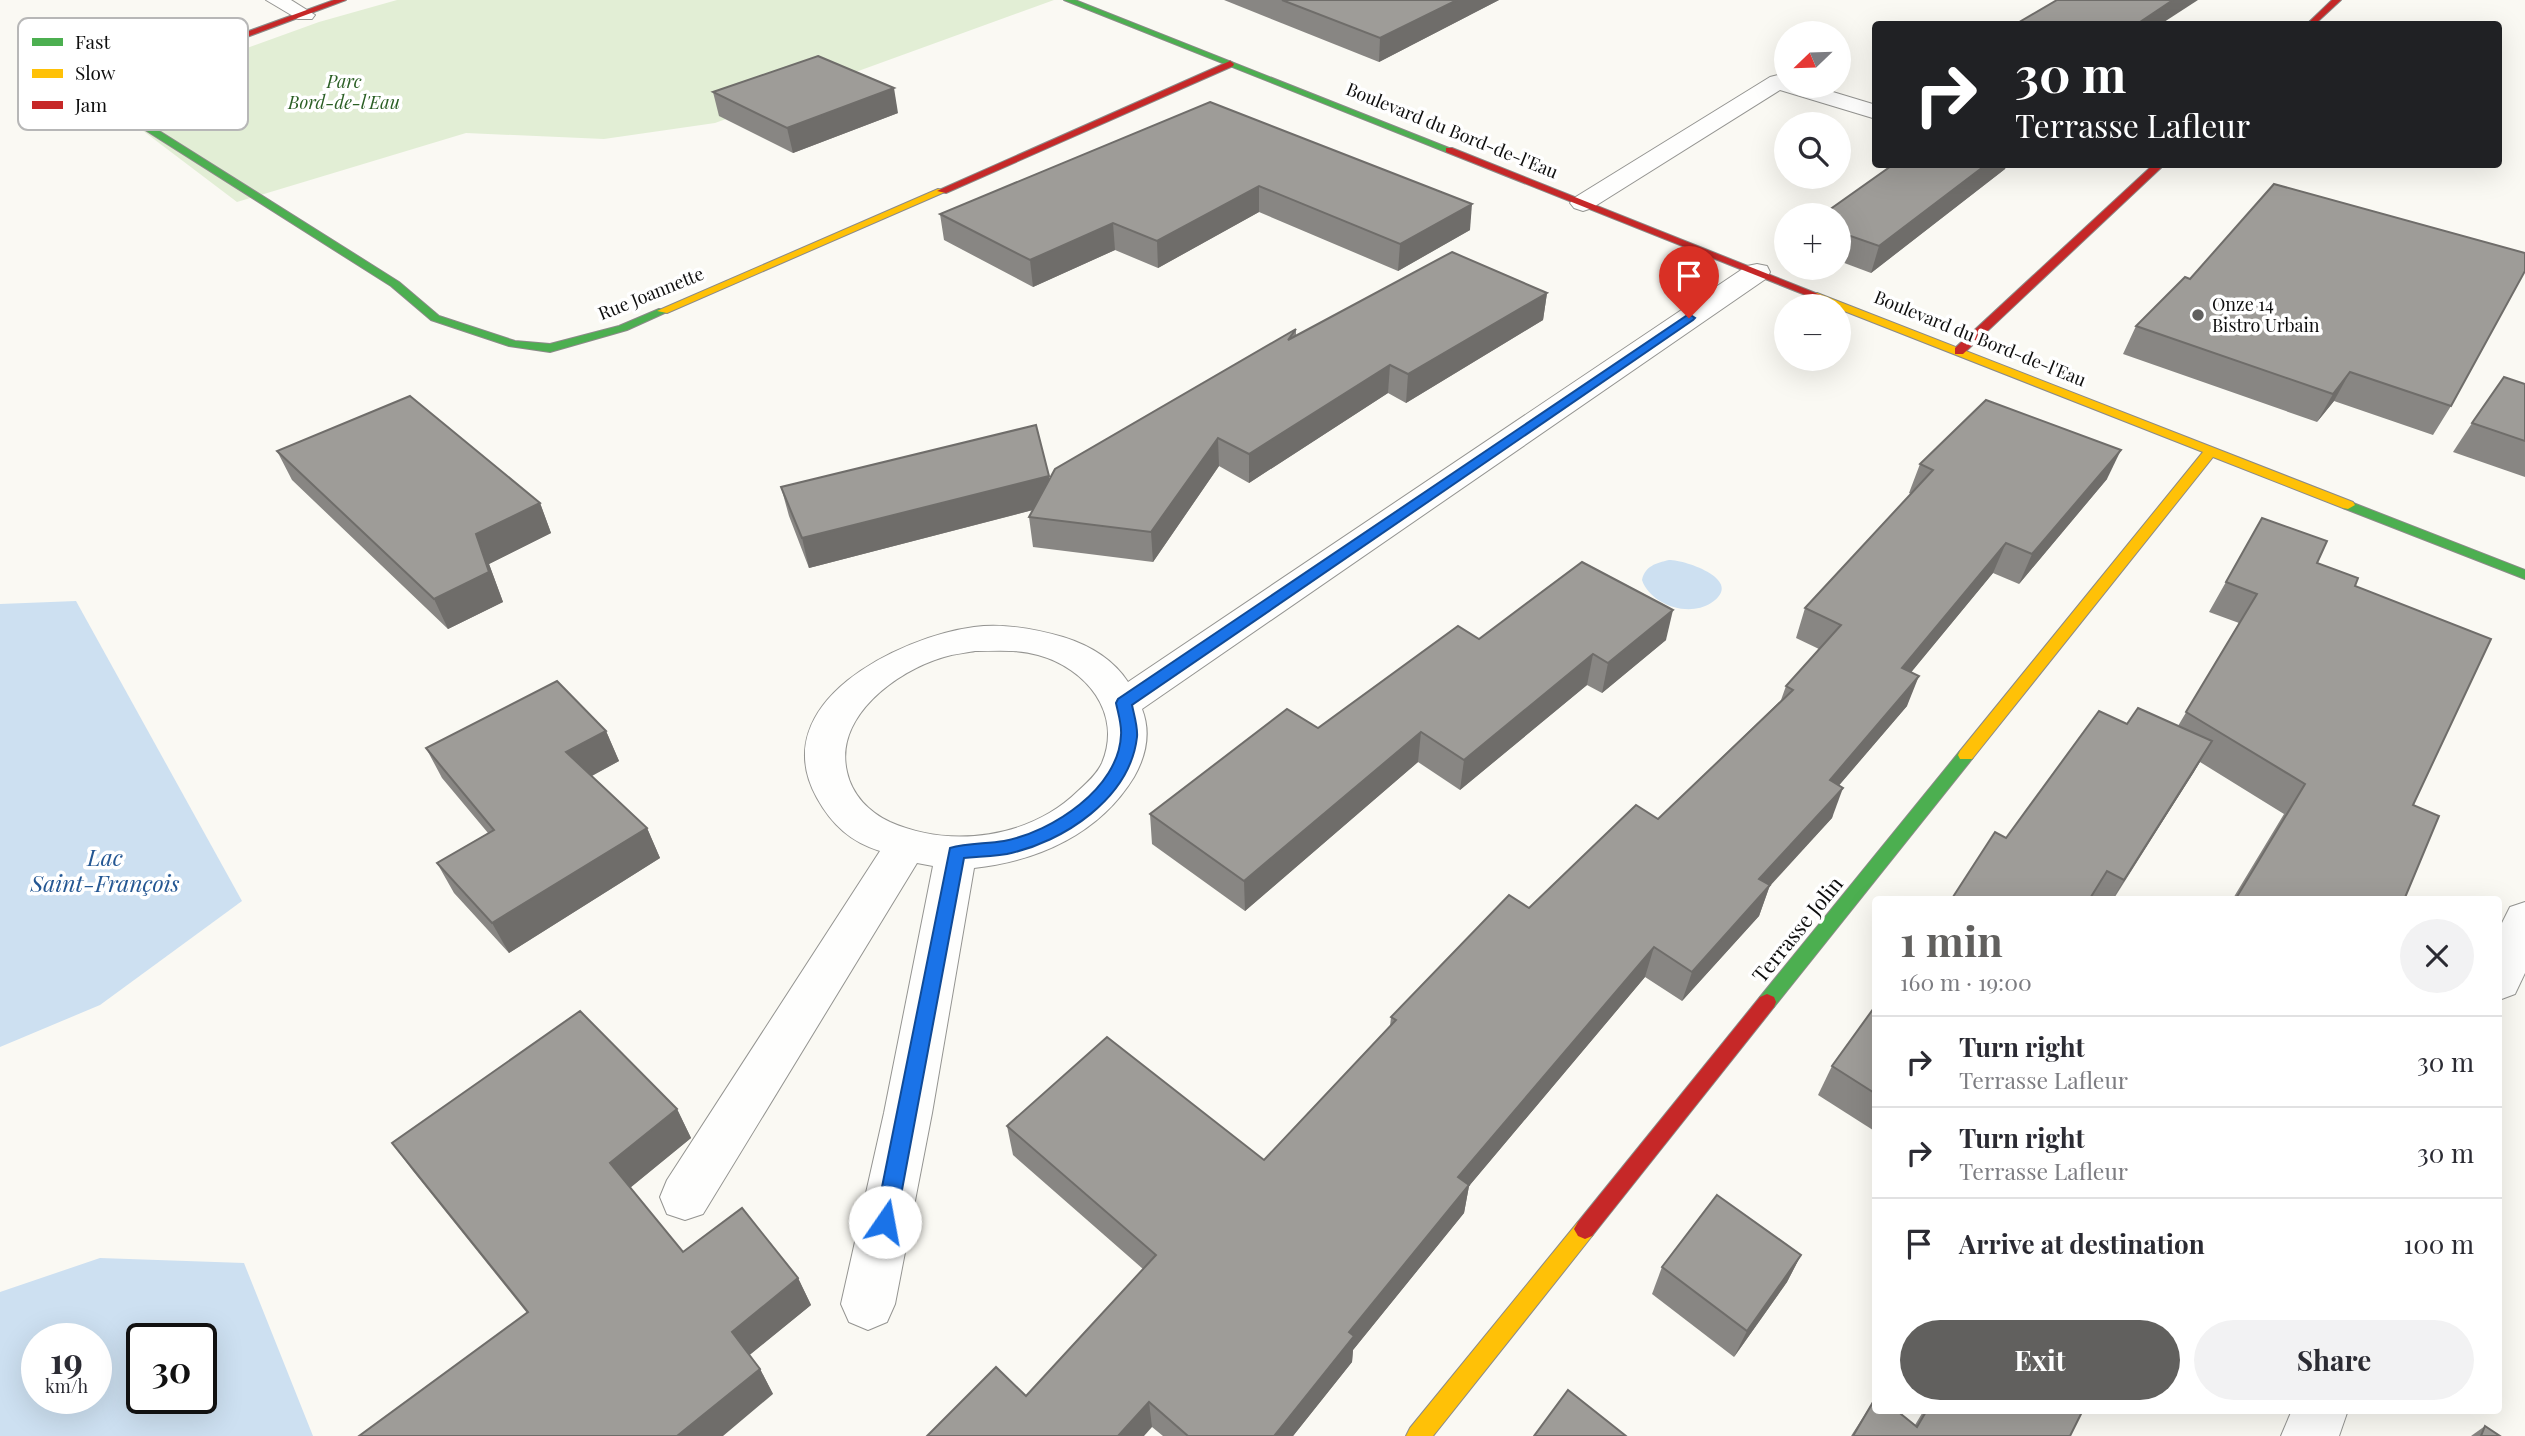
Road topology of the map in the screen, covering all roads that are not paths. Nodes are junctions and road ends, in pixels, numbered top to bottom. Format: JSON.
{"nodes":[{"id":1,"x":276,"y":0,"type":"edge"},
{"id":2,"x":342,"y":0,"type":"edge"},
{"id":3,"x":1068,"y":0,"type":"edge"},
{"id":4,"x":2337,"y":0,"type":"edge"},
{"id":5,"x":305,"y":15,"type":"junction"},
{"id":6,"x":2314,"y":21,"type":"edge"},
{"id":7,"x":248,"y":35,"type":"edge"},
{"id":8,"x":1230,"y":64,"type":"junction"},
{"id":9,"x":1774,"y":84,"type":"edge"},
{"id":10,"x":1831,"y":98,"type":"edge"},
{"id":11,"x":1872,"y":111,"type":"edge"},
{"id":12,"x":151,"y":130,"type":"edge"},
{"id":13,"x":2156,"y":168,"type":"edge"},
{"id":14,"x":1583,"y":203,"type":"junction"},
{"id":15,"x":1757,"y":272,"type":"junction"},
{"id":16,"x":1959,"y":351,"type":"junction"},
{"id":17,"x":2211,"y":451,"type":"junction"},
{"id":18,"x":2525,"y":575,"type":"edge"},
{"id":19,"x":1124,"y":703,"type":"junction"},
{"id":20,"x":906,"y":846,"type":"junction"},
{"id":21,"x":956,"y":853,"type":"junction"},
{"id":22,"x":2525,"y":919,"type":"edge"},
{"id":23,"x":2502,"y":974,"type":"edge"},
{"id":24,"x":685,"y":1197,"type":"dead end"},
{"id":25,"x":868,"y":1304,"type":"dead end"},
{"id":26,"x":2318,"y":1414,"type":"edge"},
{"id":27,"x":1418,"y":1436,"type":"edge"},
{"id":28,"x":2310,"y":1436,"type":"edge"}],
"edges":[{"from":1,"to":5,"type":"street"},
{"from":2,"to":5,"type":"street"},
{"from":3,"to":8,"type":"street","name":"Boulevard du Bord-de-l'Eau"},
{"from":4,"to":6,"type":"street"},
{"from":5,"to":7,"type":"street","name":"Rue Joannette"},
{"from":8,"to":12,"type":"street","name":"Rue Joannette"},
{"from":8,"to":14,"type":"street","name":"Boulevard du Bord-de-l'Eau"},
{"from":9,"to":14,"type":"street"},
{"from":10,"to":11,"type":"street"},
{"from":13,"to":16,"type":"street"},
{"from":14,"to":15,"type":"street","name":"Boulevard du Bord-de-l'Eau"},
{"from":15,"to":16,"type":"street","name":"Boulevard du Bord-de-l'Eau"},
{"from":15,"to":19,"type":"street"},
{"from":16,"to":17,"type":"street","name":"Boulevard du Bord-de-l'Eau"},
{"from":17,"to":18,"type":"street","name":"Boulevard du Bord-de-l'Eau"},
{"from":17,"to":27,"type":"street","name":"Terrasse Jolin"},
{"from":19,"to":20,"type":"street"},
{"from":19,"to":21,"type":"street"},
{"from":20,"to":21,"type":"street"},
{"from":20,"to":24,"type":"street"},
{"from":21,"to":25,"type":"street"},
{"from":22,"to":23,"type":"street"},
{"from":26,"to":28,"type":"street"}]}
